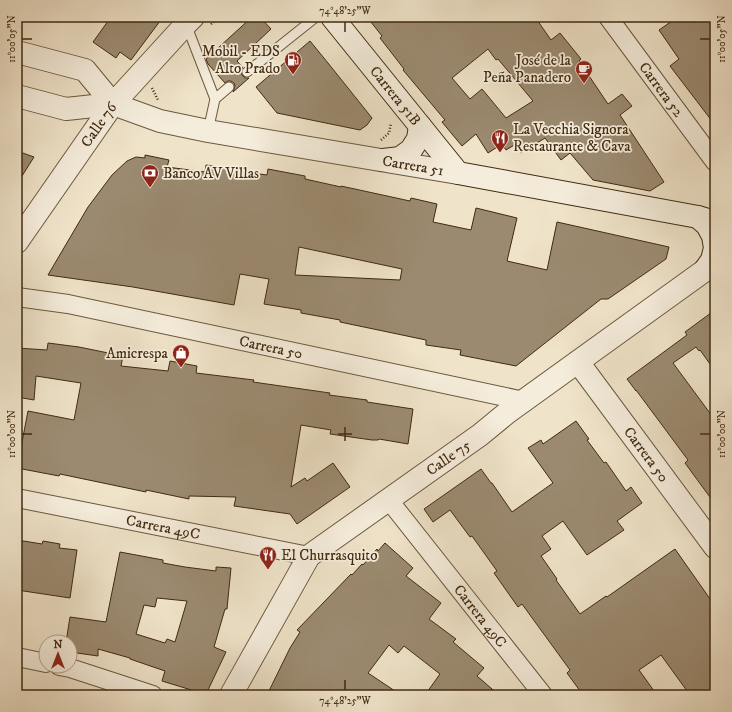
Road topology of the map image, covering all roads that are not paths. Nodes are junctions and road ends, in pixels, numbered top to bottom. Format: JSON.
{"nodes":[{"id":1,"x":316,"y":17,"type":"edge"},
{"id":2,"x":332,"y":17,"type":"edge"},
{"id":3,"x":608,"y":17,"type":"edge"},
{"id":4,"x":190,"y":27,"type":"edge"},
{"id":5,"x":17,"y":52,"type":"edge"},
{"id":6,"x":247,"y":72,"type":"dead end"},
{"id":7,"x":229,"y":87,"type":"dead end"},
{"id":8,"x":17,"y":96,"type":"edge"},
{"id":9,"x":215,"y":99,"type":"junction"},
{"id":10,"x":113,"y":104,"type":"junction"},
{"id":11,"x":420,"y":126,"type":"junction"},
{"id":12,"x":208,"y":131,"type":"junction"},
{"id":13,"x":380,"y":151,"type":"junction"},
{"id":14,"x":715,"y":162,"type":"edge"},
{"id":15,"x":458,"y":174,"type":"junction"},
{"id":16,"x":706,"y":220,"type":"edge"},
{"id":17,"x":17,"y":242,"type":"edge"},
{"id":18,"x":710,"y":267,"type":"edge"},
{"id":19,"x":17,"y":297,"type":"edge"},
{"id":20,"x":578,"y":362,"type":"junction"},
{"id":21,"x":524,"y":401,"type":"junction"},
{"id":22,"x":17,"y":498,"type":"edge"},
{"id":23,"x":388,"y":499,"type":"junction"},
{"id":24,"x":715,"y":547,"type":"edge"},
{"id":25,"x":309,"y":556,"type":"junction"},
{"id":26,"x":17,"y":657,"type":"edge"},
{"id":27,"x":38,"y":661,"type":"edge"},
{"id":28,"x":78,"y":671,"type":"edge"},
{"id":29,"x":153,"y":695,"type":"edge"},
{"id":30,"x":231,"y":695,"type":"edge"},
{"id":31,"x":543,"y":695,"type":"edge"}],
"edges":[{"from":1,"to":6,"type":"lane"},
{"from":2,"to":11,"type":"street","name":"Carrera 51B"},
{"from":3,"to":14,"type":"street","name":"Carrera 52"},
{"from":4,"to":9,"type":"lane"},
{"from":4,"to":10,"type":"street","name":"Calle 76"},
{"from":5,"to":10,"type":"street","name":"Carrera 51"},
{"from":7,"to":9,"type":"lane"},
{"from":8,"to":10,"type":"street","name":"Carrera 51"},
{"from":9,"to":12,"type":"lane"},
{"from":10,"to":12,"type":"street","name":"Carrera 51"},
{"from":10,"to":17,"type":"street","name":"Calle 76"},
{"from":11,"to":13,"type":"street"},
{"from":11,"to":15,"type":"street","name":"Carrera 51B"},
{"from":12,"to":13,"type":"street","name":"Carrera 51"},
{"from":13,"to":15,"type":"street","name":"Carrera 51"},
{"from":15,"to":16,"type":"street","name":"Carrera 51"},
{"from":16,"to":18,"type":"street"},
{"from":18,"to":20,"type":"street","name":"Calle 75"},
{"from":19,"to":21,"type":"street","name":"Carrera 50"},
{"from":20,"to":21,"type":"street","name":"Calle 75"},
{"from":20,"to":24,"type":"street","name":"Carrera 50"},
{"from":21,"to":23,"type":"street","name":"Calle 75"},
{"from":22,"to":25,"type":"street","name":"Carrera 49C"},
{"from":23,"to":25,"type":"street","name":"Calle 75"},
{"from":23,"to":31,"type":"street","name":"Carrera 49C"},
{"from":25,"to":30,"type":"street","name":"Calle 75"},
{"from":26,"to":27,"type":"street"},
{"from":28,"to":29,"type":"street"}]}
